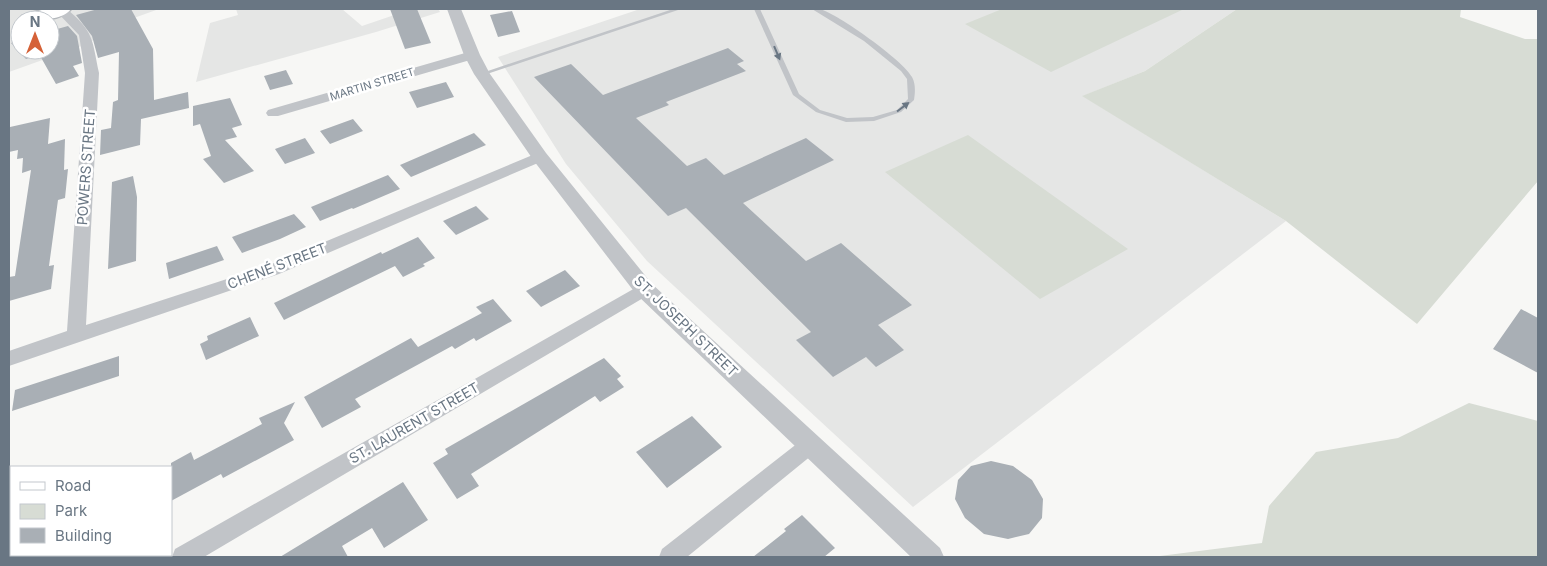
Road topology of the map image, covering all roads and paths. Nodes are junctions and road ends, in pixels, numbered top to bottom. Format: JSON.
{"nodes":[{"id":1,"x":61,"y":9,"type":"edge"},
{"id":2,"x":454,"y":9,"type":"edge"},
{"id":3,"x":678,"y":9,"type":"edge"},
{"id":4,"x":757,"y":9,"type":"edge"},
{"id":5,"x":815,"y":9,"type":"edge"},
{"id":6,"x":472,"y":55,"type":"junction"},
{"id":7,"x":482,"y":74,"type":"junction"},
{"id":8,"x":273,"y":113,"type":"dead end"},
{"id":9,"x":540,"y":157,"type":"junction"},
{"id":10,"x":644,"y":289,"type":"junction"},
{"id":11,"x":76,"y":335,"type":"junction"},
{"id":12,"x":9,"y":360,"type":"edge"},
{"id":13,"x":810,"y":445,"type":"junction"},
{"id":14,"x":183,"y":557,"type":"edge"},
{"id":15,"x":670,"y":557,"type":"edge"},
{"id":16,"x":930,"y":557,"type":"edge"}],
"edges":[{"from":1,"to":11,"type":"street","name":"POWERS STREET"},
{"from":2,"to":6,"type":"street","name":"ST. JOSEPH STREET"},
{"from":3,"to":7,"type":"lane"},
{"from":4,"to":5,"type":"lane","one_way":true},
{"from":6,"to":7,"type":"street","name":"ST. JOSEPH STREET"},
{"from":6,"to":8,"type":"street","name":"MARTIN STREET"},
{"from":7,"to":9,"type":"street","name":"ST. JOSEPH STREET"},
{"from":9,"to":10,"type":"street","name":"ST. JOSEPH STREET"},
{"from":9,"to":11,"type":"street","name":"CHENÉ STREET"},
{"from":10,"to":13,"type":"street","name":"ST. JOSEPH STREET"},
{"from":10,"to":14,"type":"street","name":"ST. LAURENT STREET"},
{"from":11,"to":12,"type":"street","name":"CHENÉ STREET"},
{"from":13,"to":15,"type":"street"},
{"from":13,"to":16,"type":"street","name":"ST. JOSEPH STREET"}]}
